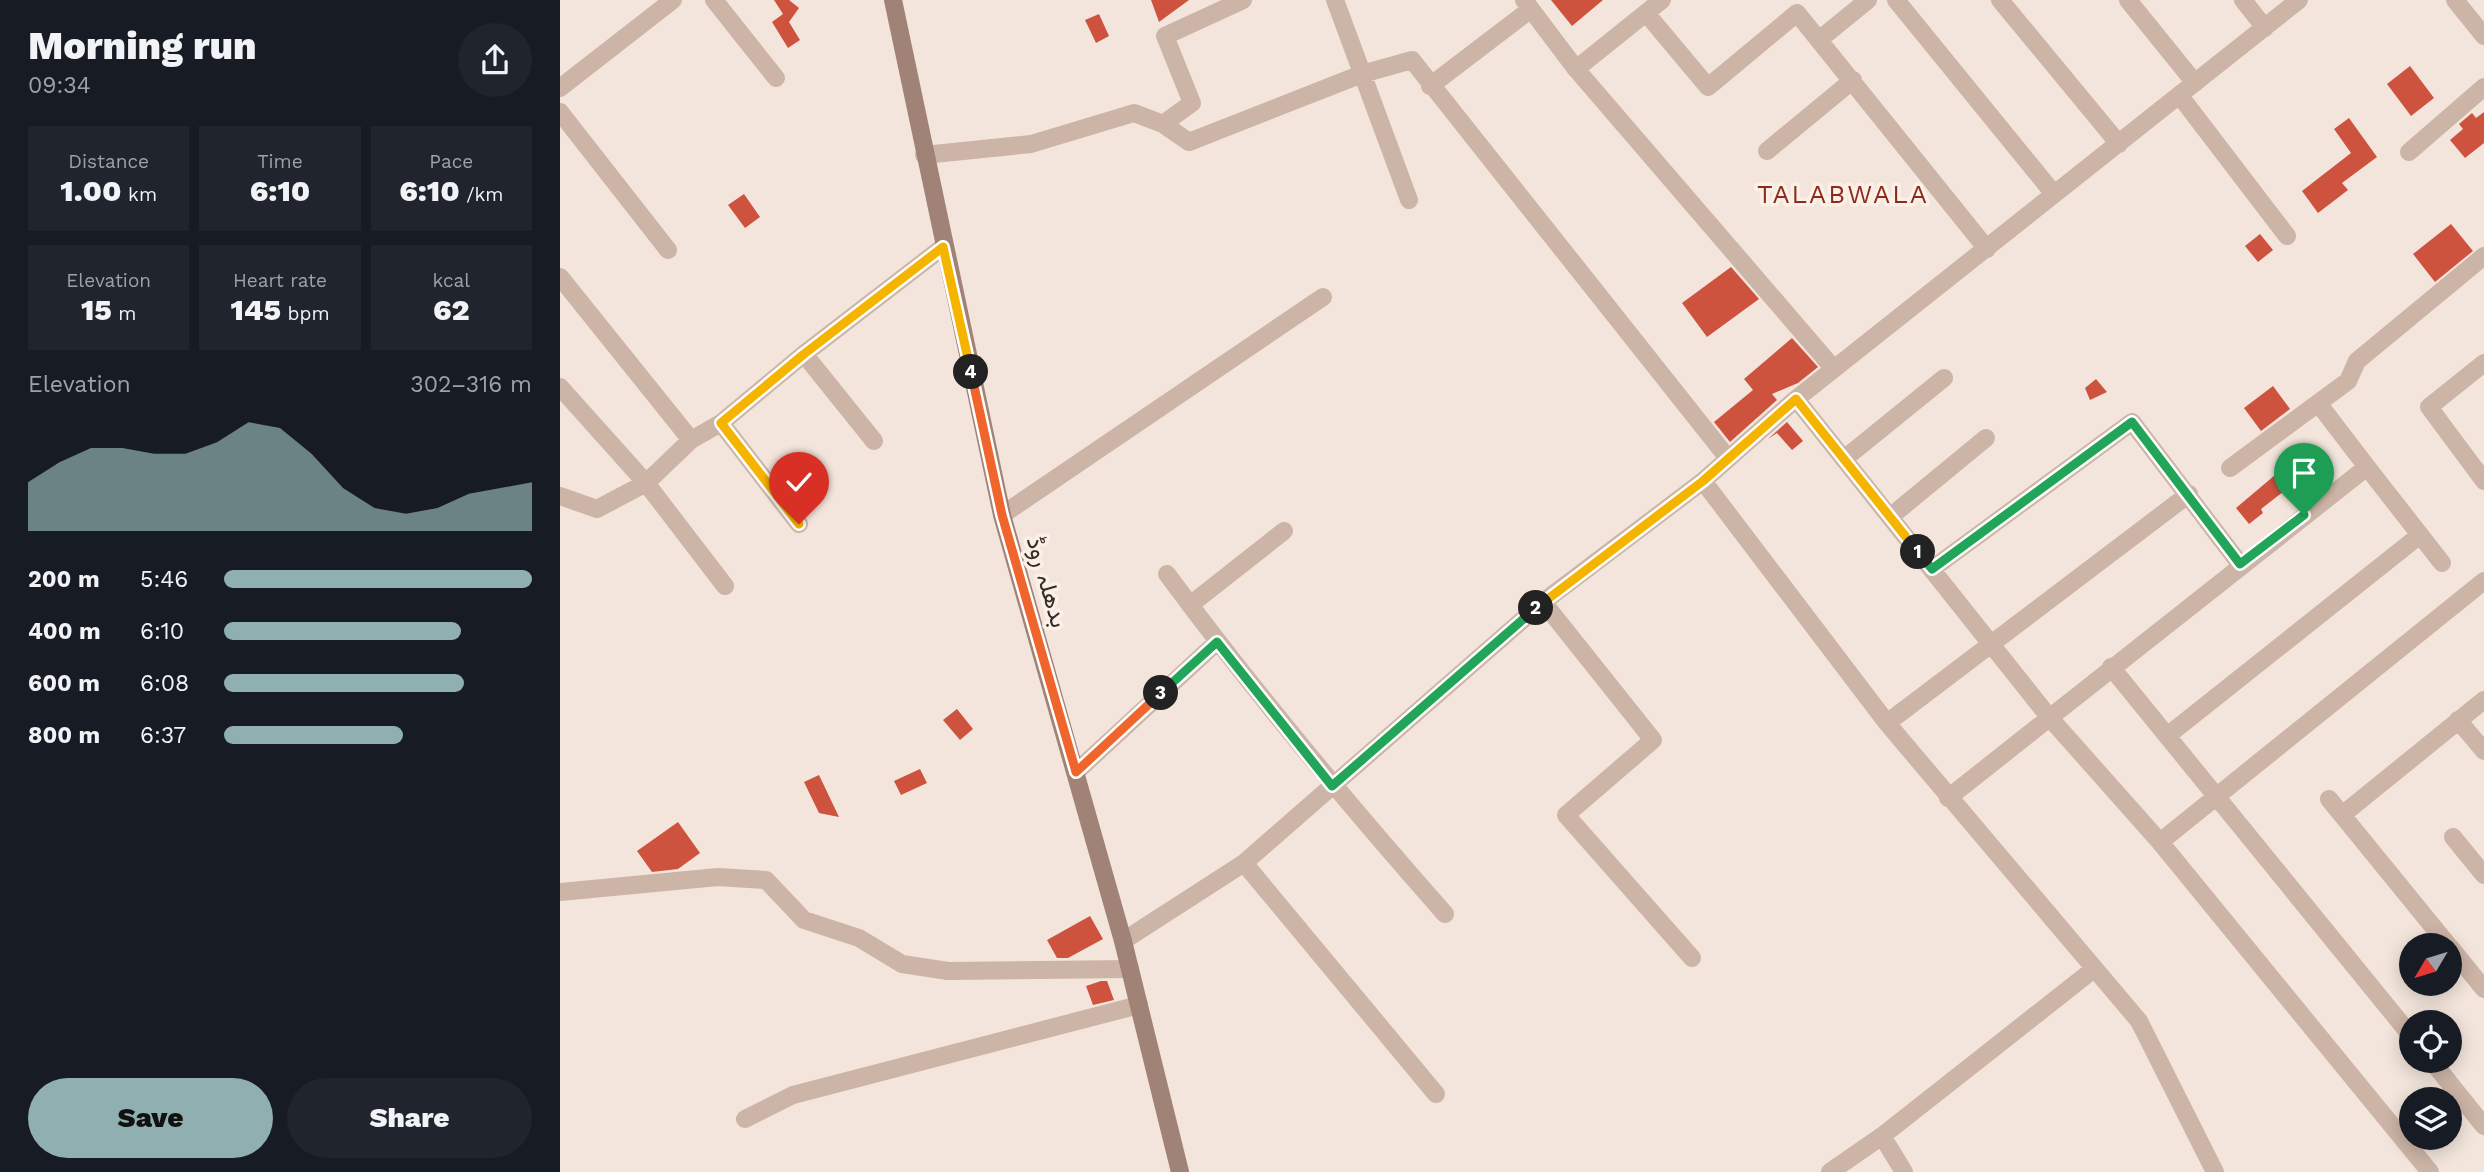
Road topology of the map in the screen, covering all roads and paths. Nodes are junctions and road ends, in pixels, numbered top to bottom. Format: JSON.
{"nodes":[{"id":1,"x":673,"y":0,"type":"edge"},
{"id":2,"x":713,"y":0,"type":"edge"},
{"id":3,"x":892,"y":0,"type":"edge"},
{"id":4,"x":1243,"y":0,"type":"edge"},
{"id":5,"x":1335,"y":0,"type":"edge"},
{"id":6,"x":1662,"y":0,"type":"edge"},
{"id":7,"x":1868,"y":0,"type":"edge"},
{"id":8,"x":1896,"y":0,"type":"edge"},
{"id":9,"x":2000,"y":0,"type":"edge"},
{"id":10,"x":2128,"y":0,"type":"edge"},
{"id":11,"x":2243,"y":0,"type":"edge"},
{"id":12,"x":2298,"y":0,"type":"edge"},
{"id":13,"x":2455,"y":0,"type":"edge"},
{"id":14,"x":1527,"y":5,"type":"edge"},
{"id":15,"x":1646,"y":13,"type":"junction"},
{"id":16,"x":2265,"y":28,"type":"junction"},
{"id":17,"x":2484,"y":36,"type":"edge"},
{"id":18,"x":1820,"y":39,"type":"junction"},
{"id":19,"x":1576,"y":69,"type":"junction"},
{"id":20,"x":1362,"y":74,"type":"junction"},
{"id":21,"x":776,"y":78,"type":"dead end"},
{"id":22,"x":1853,"y":80,"type":"junction"},
{"id":23,"x":2195,"y":83,"type":"junction"},
{"id":24,"x":1430,"y":86,"type":"junction"},
{"id":25,"x":2484,"y":87,"type":"edge"},
{"id":26,"x":560,"y":88,"type":"edge"},
{"id":27,"x":2180,"y":96,"type":"junction"},
{"id":28,"x":560,"y":112,"type":"edge"},
{"id":29,"x":1163,"y":124,"type":"junction"},
{"id":30,"x":2119,"y":144,"type":"junction"},
{"id":31,"x":1767,"y":151,"type":"dead end"},
{"id":32,"x":2409,"y":152,"type":"dead end"},
{"id":33,"x":924,"y":155,"type":"junction"},
{"id":34,"x":2054,"y":194,"type":"junction"},
{"id":35,"x":1409,"y":200,"type":"dead end"},
{"id":36,"x":2287,"y":236,"type":"dead end"},
{"id":37,"x":943,"y":247,"type":"junction"},
{"id":38,"x":1987,"y":249,"type":"junction"},
{"id":39,"x":668,"y":250,"type":"dead end"},
{"id":40,"x":2484,"y":256,"type":"edge"},
{"id":41,"x":560,"y":276,"type":"edge"},
{"id":42,"x":1323,"y":297,"type":"dead end"},
{"id":43,"x":804,"y":354,"type":"junction"},
{"id":44,"x":2484,"y":363,"type":"edge"},
{"id":45,"x":1834,"y":369,"type":"junction"},
{"id":46,"x":1944,"y":378,"type":"dead end"},
{"id":47,"x":560,"y":387,"type":"edge"},
{"id":48,"x":1796,"y":399,"type":"junction"},
{"id":49,"x":2318,"y":403,"type":"junction"},
{"id":50,"x":721,"y":423,"type":"junction"},
{"id":51,"x":1986,"y":438,"type":"dead end"},
{"id":52,"x":691,"y":440,"type":"junction"},
{"id":53,"x":874,"y":442,"type":"dead end"},
{"id":54,"x":1727,"y":457,"type":"junction"},
{"id":55,"x":1844,"y":459,"type":"junction"},
{"id":56,"x":2367,"y":467,"type":"junction"},
{"id":57,"x":2230,"y":468,"type":"dead end"},
{"id":58,"x":1703,"y":481,"type":"junction"},
{"id":59,"x":2484,"y":481,"type":"edge"},
{"id":60,"x":646,"y":483,"type":"junction"},
{"id":61,"x":2189,"y":494,"type":"junction"},
{"id":62,"x":560,"y":496,"type":"edge"},
{"id":63,"x":1002,"y":515,"type":"junction"},
{"id":64,"x":1890,"y":517,"type":"junction"},
{"id":65,"x":799,"y":524,"type":"dead end"},
{"id":66,"x":1284,"y":531,"type":"dead end"},
{"id":67,"x":2420,"y":535,"type":"junction"},
{"id":68,"x":2442,"y":563,"type":"dead end"},
{"id":69,"x":2240,"y":564,"type":"junction"},
{"id":70,"x":1932,"y":569,"type":"junction"},
{"id":71,"x":1167,"y":574,"type":"dead end"},
{"id":72,"x":2484,"y":581,"type":"edge"},
{"id":73,"x":725,"y":586,"type":"dead end"},
{"id":74,"x":1543,"y":602,"type":"junction"},
{"id":75,"x":1190,"y":606,"type":"junction"},
{"id":76,"x":1217,"y":642,"type":"junction"},
{"id":77,"x":1993,"y":646,"type":"junction"},
{"id":78,"x":2111,"y":667,"type":"junction"},
{"id":79,"x":2484,"y":700,"type":"edge"},
{"id":80,"x":2049,"y":717,"type":"junction"},
{"id":81,"x":2458,"y":720,"type":"junction"},
{"id":82,"x":1888,"y":723,"type":"junction"},
{"id":83,"x":2167,"y":736,"type":"junction"},
{"id":84,"x":2484,"y":751,"type":"edge"},
{"id":85,"x":1076,"y":772,"type":"junction"},
{"id":86,"x":1332,"y":786,"type":"junction"},
{"id":87,"x":2215,"y":795,"type":"junction"},
{"id":88,"x":1948,"y":798,"type":"junction"},
{"id":89,"x":2329,"y":799,"type":"dead end"},
{"id":90,"x":2342,"y":815,"type":"junction"},
{"id":91,"x":2453,"y":837,"type":"dead end"},
{"id":92,"x":2160,"y":842,"type":"junction"},
{"id":93,"x":1244,"y":863,"type":"junction"},
{"id":94,"x":2484,"y":875,"type":"edge"},
{"id":95,"x":560,"y":892,"type":"edge"},
{"id":96,"x":1445,"y":914,"type":"dead end"},
{"id":97,"x":2438,"y":933,"type":"edge"},
{"id":98,"x":1123,"y":941,"type":"junction"},
{"id":99,"x":1692,"y":958,"type":"dead end"},
{"id":100,"x":2462,"y":962,"type":"edge"},
{"id":101,"x":1130,"y":969,"type":"junction"},
{"id":102,"x":2094,"y":969,"type":"junction"},
{"id":103,"x":2484,"y":989,"type":"edge"},
{"id":104,"x":1139,"y":1005,"type":"junction"},
{"id":105,"x":2399,"y":1021,"type":"edge"},
{"id":106,"x":2441,"y":1073,"type":"edge"},
{"id":107,"x":1436,"y":1094,"type":"dead end"},
{"id":108,"x":744,"y":1119,"type":"dead end"},
{"id":109,"x":2484,"y":1126,"type":"edge"},
{"id":110,"x":1882,"y":1136,"type":"junction"},
{"id":111,"x":1180,"y":1172,"type":"edge"},
{"id":112,"x":1830,"y":1172,"type":"edge"},
{"id":113,"x":1904,"y":1172,"type":"edge"},
{"id":114,"x":2215,"y":1172,"type":"edge"},
{"id":115,"x":2430,"y":1172,"type":"edge"}],
"edges":[{"from":1,"to":26,"type":"street"},
{"from":2,"to":21,"type":"street"},
{"from":3,"to":33,"type":"main road","name":"بدھلہ روڈ"},
{"from":4,"to":29,"type":"street"},
{"from":5,"to":20,"type":"street"},
{"from":6,"to":15,"type":"street"},
{"from":7,"to":18,"type":"street"},
{"from":8,"to":34,"type":"street"},
{"from":9,"to":30,"type":"street"},
{"from":10,"to":23,"type":"street"},
{"from":11,"to":16,"type":"street"},
{"from":12,"to":16,"type":"street"},
{"from":13,"to":17,"type":"street"},
{"from":14,"to":19,"type":"street"},
{"from":14,"to":24,"type":"street"},
{"from":15,"to":18,"type":"street"},
{"from":15,"to":19,"type":"street"},
{"from":16,"to":23,"type":"street"},
{"from":18,"to":22,"type":"street"},
{"from":19,"to":45,"type":"street"},
{"from":20,"to":24,"type":"street"},
{"from":20,"to":29,"type":"street"},
{"from":20,"to":35,"type":"street"},
{"from":22,"to":31,"type":"street"},
{"from":22,"to":38,"type":"street"},
{"from":23,"to":27,"type":"street"},
{"from":24,"to":54,"type":"street"},
{"from":25,"to":32,"type":"street"},
{"from":27,"to":30,"type":"street"},
{"from":27,"to":36,"type":"street"},
{"from":28,"to":39,"type":"street"},
{"from":29,"to":33,"type":"street"},
{"from":30,"to":34,"type":"street"},
{"from":33,"to":37,"type":"main road","name":"بدھلہ روڈ"},
{"from":34,"to":38,"type":"street"},
{"from":37,"to":43,"type":"street"},
{"from":37,"to":63,"type":"main road","name":"بدھلہ روڈ"},
{"from":38,"to":45,"type":"street"},
{"from":40,"to":49,"type":"street"},
{"from":41,"to":52,"type":"street"},
{"from":42,"to":63,"type":"street"},
{"from":43,"to":50,"type":"street"},
{"from":43,"to":53,"type":"street"},
{"from":44,"to":59,"type":"street"},
{"from":45,"to":48,"type":"street"},
{"from":46,"to":55,"type":"street"},
{"from":47,"to":60,"type":"street"},
{"from":48,"to":54,"type":"street"},
{"from":48,"to":55,"type":"street"},
{"from":49,"to":56,"type":"street"},
{"from":49,"to":57,"type":"street"},
{"from":50,"to":52,"type":"street"},
{"from":50,"to":65,"type":"street"},
{"from":51,"to":64,"type":"street"},
{"from":52,"to":60,"type":"street"},
{"from":54,"to":58,"type":"street"},
{"from":55,"to":64,"type":"street"},
{"from":56,"to":67,"type":"street"},
{"from":56,"to":69,"type":"street"},
{"from":58,"to":74,"type":"street"},
{"from":58,"to":82,"type":"street"},
{"from":60,"to":62,"type":"street"},
{"from":60,"to":73,"type":"street"},
{"from":61,"to":69,"type":"street"},
{"from":61,"to":70,"type":"street"},
{"from":61,"to":77,"type":"street"},
{"from":63,"to":85,"type":"main road","name":"بدھلہ روڈ"},
{"from":64,"to":70,"type":"street"},
{"from":66,"to":75,"type":"street"},
{"from":67,"to":68,"type":"street"},
{"from":67,"to":83,"type":"street"},
{"from":69,"to":78,"type":"street"},
{"from":70,"to":77,"type":"street"},
{"from":71,"to":75,"type":"street"},
{"from":72,"to":87,"type":"street"},
{"from":74,"to":86,"type":"street"},
{"from":74,"to":99,"type":"street"},
{"from":75,"to":76,"type":"street"},
{"from":76,"to":85,"type":"street"},
{"from":76,"to":86,"type":"street"},
{"from":77,"to":80,"type":"street"},
{"from":77,"to":82,"type":"street"},
{"from":78,"to":80,"type":"street"},
{"from":78,"to":83,"type":"street"},
{"from":79,"to":81,"type":"street"},
{"from":80,"to":88,"type":"street"},
{"from":80,"to":92,"type":"street"},
{"from":81,"to":84,"type":"street"},
{"from":81,"to":90,"type":"street"},
{"from":82,"to":88,"type":"street"},
{"from":83,"to":87,"type":"street"},
{"from":85,"to":98,"type":"main road","name":"بدھلہ روڈ"},
{"from":86,"to":93,"type":"street"},
{"from":86,"to":96,"type":"street"},
{"from":87,"to":92,"type":"street"},
{"from":87,"to":105,"type":"street"},
{"from":88,"to":102,"type":"street"},
{"from":89,"to":90,"type":"street"},
{"from":90,"to":97,"type":"street"},
{"from":91,"to":94,"type":"street"},
{"from":92,"to":115,"type":"street"},
{"from":93,"to":98,"type":"street"},
{"from":93,"to":107,"type":"street"},
{"from":95,"to":101,"type":"street"},
{"from":98,"to":101,"type":"main road","name":"بدھلہ روڈ"},
{"from":100,"to":103,"type":"street"},
{"from":101,"to":104,"type":"main road","name":"بدھلہ روڈ"},
{"from":102,"to":110,"type":"street"},
{"from":102,"to":114,"type":"street"},
{"from":104,"to":108,"type":"street"},
{"from":104,"to":111,"type":"main road","name":"بدھلہ روڈ"},
{"from":106,"to":109,"type":"street"},
{"from":110,"to":112,"type":"street"},
{"from":110,"to":113,"type":"street"}]}
